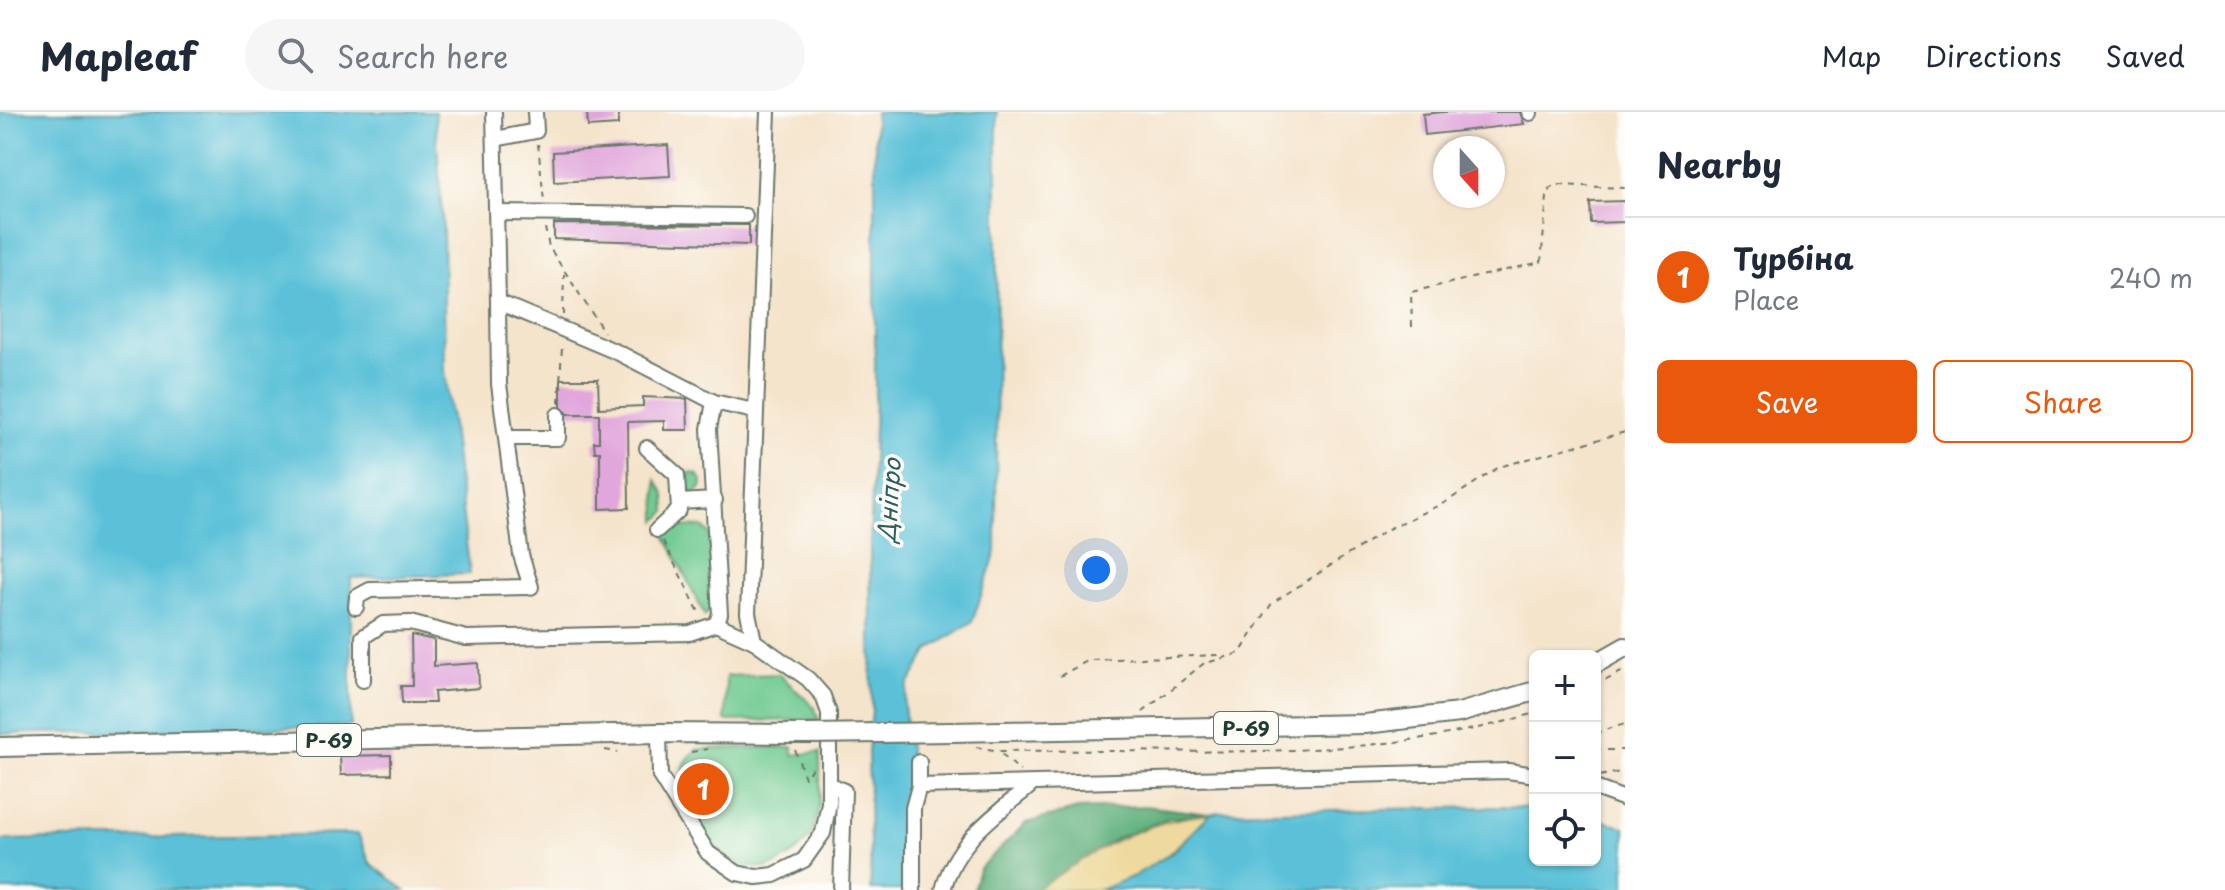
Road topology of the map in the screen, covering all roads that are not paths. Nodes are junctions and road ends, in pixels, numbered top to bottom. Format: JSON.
{"nodes":[{"id":1,"x":494,"y":112,"type":"edge"},
{"id":2,"x":535,"y":112,"type":"edge"},
{"id":3,"x":768,"y":112,"type":"edge"},
{"id":4,"x":495,"y":139,"type":"junction"},
{"id":5,"x":497,"y":213,"type":"junction"},
{"id":6,"x":745,"y":216,"type":"dead end"},
{"id":7,"x":498,"y":302,"type":"junction"},
{"id":8,"x":714,"y":402,"type":"junction"},
{"id":9,"x":754,"y":411,"type":"junction"},
{"id":10,"x":558,"y":415,"type":"dead end"},
{"id":11,"x":507,"y":438,"type":"junction"},
{"id":12,"x":647,"y":448,"type":"dead end"},
{"id":13,"x":715,"y":500,"type":"junction"},
{"id":14,"x":679,"y":502,"type":"junction"},
{"id":15,"x":657,"y":530,"type":"road end"},
{"id":16,"x":356,"y":607,"type":"dead end"},
{"id":17,"x":716,"y":624,"type":"junction"},
{"id":18,"x":754,"y":641,"type":"junction"},
{"id":19,"x":1625,"y":647,"type":"edge"},
{"id":20,"x":1601,"y":661,"type":"edge"},
{"id":21,"x":363,"y":680,"type":"dead end"},
{"id":22,"x":1529,"y":693,"type":"edge"},
{"id":23,"x":659,"y":733,"type":"junction"},
{"id":24,"x":0,"y":747,"type":"edge"},
{"id":25,"x":919,"y":762,"type":"dead end"},
{"id":26,"x":1529,"y":774,"type":"edge"},
{"id":27,"x":829,"y":784,"type":"junction"},
{"id":28,"x":919,"y":786,"type":"junction"},
{"id":29,"x":1030,"y":786,"type":"junction"},
{"id":30,"x":1601,"y":790,"type":"edge"},
{"id":31,"x":1625,"y":799,"type":"edge"},
{"id":32,"x":841,"y":890,"type":"edge"},
{"id":33,"x":913,"y":890,"type":"edge"},
{"id":34,"x":943,"y":890,"type":"edge"}],
"edges":[{"from":1,"to":4,"type":"street"},
{"from":2,"to":4,"type":"street"},
{"from":3,"to":9,"type":"street"},
{"from":4,"to":5,"type":"street"},
{"from":5,"to":6,"type":"street"},
{"from":5,"to":7,"type":"street"},
{"from":7,"to":8,"type":"street"},
{"from":7,"to":11,"type":"street"},
{"from":8,"to":9,"type":"street"},
{"from":8,"to":13,"type":"street"},
{"from":9,"to":18,"type":"street"},
{"from":10,"to":11,"type":"street"},
{"from":11,"to":16,"type":"street"},
{"from":12,"to":14,"type":"street"},
{"from":13,"to":14,"type":"street"},
{"from":13,"to":17,"type":"street"},
{"from":14,"to":15,"type":"street"},
{"from":17,"to":18,"type":"street"},
{"from":17,"to":21,"type":"street"},
{"from":18,"to":27,"type":"street"},
{"from":19,"to":20,"type":"main road"},
{"from":22,"to":23,"type":"main road","number":"Р-69","bridge":true},
{"from":23,"to":24,"type":"main road","number":"Р-69"},
{"from":23,"to":27,"type":"street"},
{"from":25,"to":28,"type":"street"},
{"from":26,"to":29,"type":"street"},
{"from":27,"to":32,"type":"street"},
{"from":28,"to":29,"type":"street"},
{"from":28,"to":33,"type":"street"},
{"from":29,"to":34,"type":"street"},
{"from":30,"to":31,"type":"street"}]}
